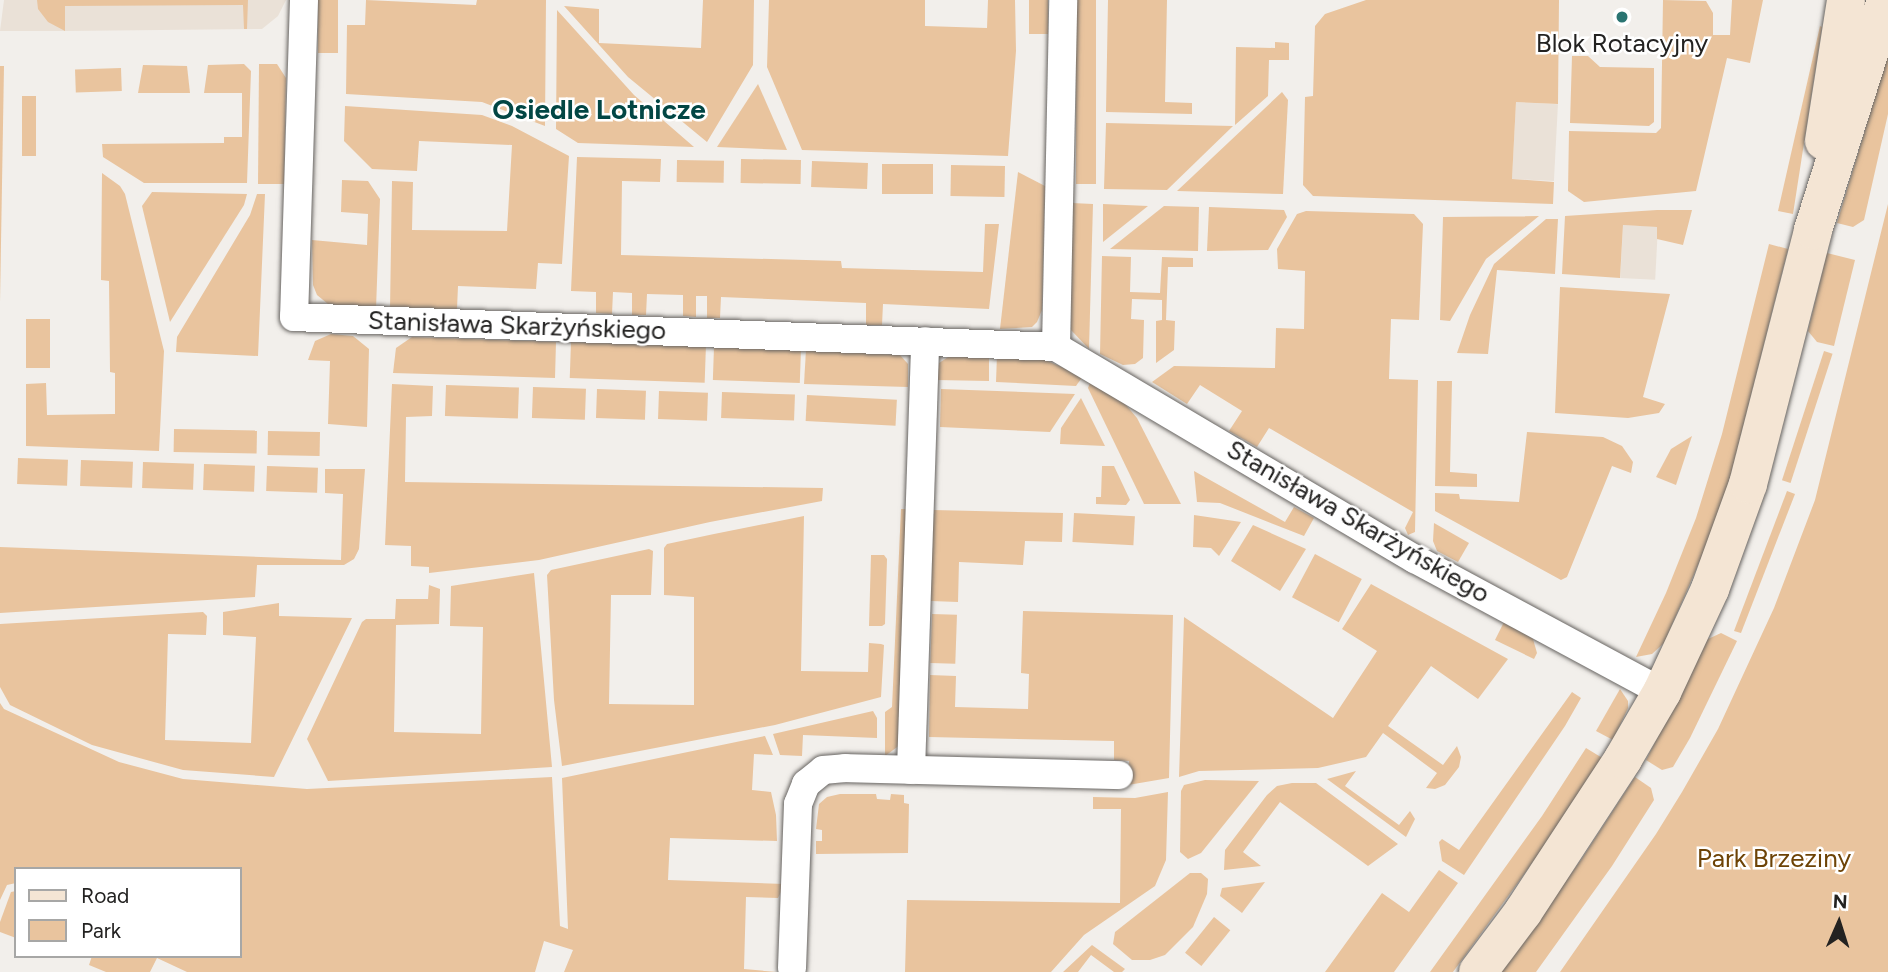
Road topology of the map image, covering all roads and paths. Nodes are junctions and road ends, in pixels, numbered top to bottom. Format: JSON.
{"nodes":[{"id":1,"x":304,"y":0,"type":"edge"},
{"id":2,"x":1063,"y":0,"type":"edge"},
{"id":3,"x":1846,"y":0,"type":"edge"},
{"id":4,"x":1886,"y":0,"type":"edge"},
{"id":5,"x":1813,"y":230,"type":"junction"},
{"id":6,"x":925,"y":341,"type":"junction"},
{"id":7,"x":1056,"y":347,"type":"junction"},
{"id":8,"x":1662,"y":692,"type":"junction"},
{"id":9,"x":911,"y":770,"type":"junction"},
{"id":10,"x":1119,"y":775,"type":"dead end"},
{"id":11,"x":792,"y":968,"type":"dead end"},
{"id":12,"x":1478,"y":972,"type":"edge"}],
"edges":[{"from":1,"to":6,"type":"street","name":"Stanisława Skarżyńskiego"},
{"from":2,"to":7,"type":"street"},
{"from":3,"to":5,"type":"street"},
{"from":4,"to":5,"type":"street"},
{"from":5,"to":8,"type":"street"},
{"from":6,"to":7,"type":"street","name":"Stanisława Skarżyńskiego"},
{"from":6,"to":9,"type":"street"},
{"from":7,"to":8,"type":"street","name":"Stanisława Skarżyńskiego"},
{"from":8,"to":12,"type":"street"},
{"from":9,"to":10,"type":"street"},
{"from":9,"to":11,"type":"street"}]}
